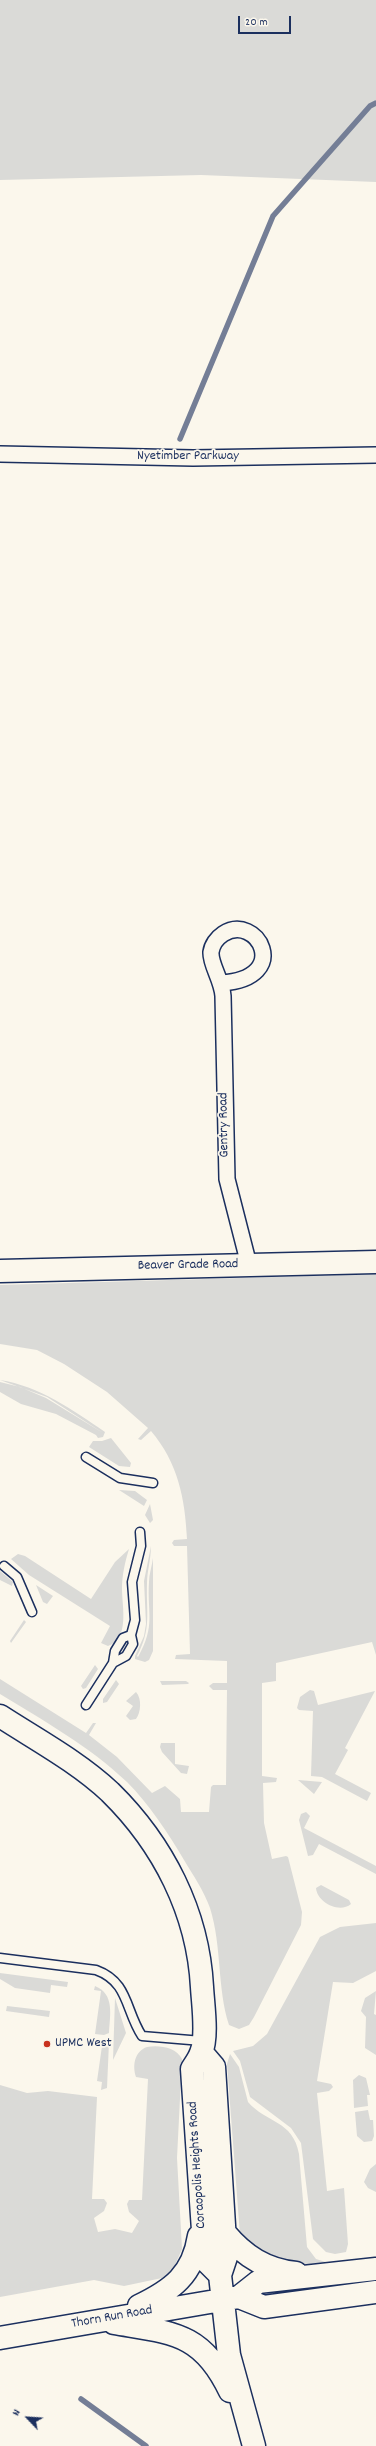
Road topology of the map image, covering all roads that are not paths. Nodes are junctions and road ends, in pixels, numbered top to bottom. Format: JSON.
{"nodes":[{"id":1,"x":0,"y":454,"type":"edge"},
{"id":2,"x":376,"y":455,"type":"edge"},
{"id":3,"x":222,"y":983,"type":"dead end"},
{"id":4,"x":376,"y":1262,"type":"edge"},
{"id":5,"x":249,"y":1265,"type":"junction"},
{"id":6,"x":0,"y":1271,"type":"edge"},
{"id":7,"x":86,"y":1457,"type":"dead end"},
{"id":8,"x":153,"y":1483,"type":"dead end"},
{"id":9,"x":140,"y":1532,"type":"dead end"},
{"id":10,"x":4,"y":1566,"type":"dead end"},
{"id":11,"x":32,"y":1612,"type":"dead end"},
{"id":12,"x":131,"y":1635,"type":"junction"},
{"id":13,"x":113,"y":1663,"type":"junction"},
{"id":14,"x":86,"y":1705,"type":"dead end"},
{"id":15,"x":0,"y":1716,"type":"edge"},
{"id":16,"x":0,"y":1958,"type":"edge"},
{"id":17,"x":202,"y":2047,"type":"junction"},
{"id":18,"x":202,"y":2218,"type":"junction"},
{"id":19,"x":225,"y":2233,"type":"junction"},
{"id":20,"x":376,"y":2269,"type":"edge"},
{"id":21,"x":220,"y":2274,"type":"junction"},
{"id":22,"x":317,"y":2276,"type":"junction"},
{"id":23,"x":376,"y":2292,"type":"edge"},
{"id":24,"x":231,"y":2298,"type":"junction"},
{"id":25,"x":108,"y":2318,"type":"junction"},
{"id":26,"x":0,"y":2338,"type":"edge"},
{"id":27,"x":251,"y":2436,"type":"edge"}],
"edges":[{"from":1,"to":2,"type":"street","name":"Nyetimber Parkway"},
{"from":3,"to":5,"type":"street","name":"Gentry Road"},
{"from":4,"to":5,"type":"main road","name":"Beaver Grade Road"},
{"from":5,"to":6,"type":"main road","name":"Beaver Grade Road"},
{"from":7,"to":8,"type":"lane"},
{"from":9,"to":12,"type":"lane"},
{"from":10,"to":11,"type":"lane"},
{"from":12,"to":13,"type":"lane"},
{"from":12,"to":13,"type":"lane"},
{"from":13,"to":14,"type":"lane"},
{"from":15,"to":17,"type":"main road"},
{"from":16,"to":17,"type":"lane"},
{"from":17,"to":18,"type":"main road","name":"Coraopolis Heights Road"},
{"from":17,"to":19,"type":"main road","name":"Coraopolis Heights Road"},
{"from":18,"to":21,"type":"main road","name":"Coraopolis Heights Road"},
{"from":18,"to":25,"type":"main road"},
{"from":19,"to":21,"type":"main road","name":"Coraopolis Heights Road"},
{"from":19,"to":22,"type":"main road"},
{"from":20,"to":22,"type":"main road"},
{"from":21,"to":24,"type":"main road","name":"Coraopolis Heights Road"},
{"from":22,"to":24,"type":"main road"},
{"from":23,"to":24,"type":"main road"},
{"from":24,"to":25,"type":"main road","name":"Thorn Run Road"},
{"from":24,"to":27,"type":"main road","name":"Coraopolis Heights Road"},
{"from":25,"to":26,"type":"main road","name":"Thorn Run Road"},
{"from":25,"to":27,"type":"main road"}]}
